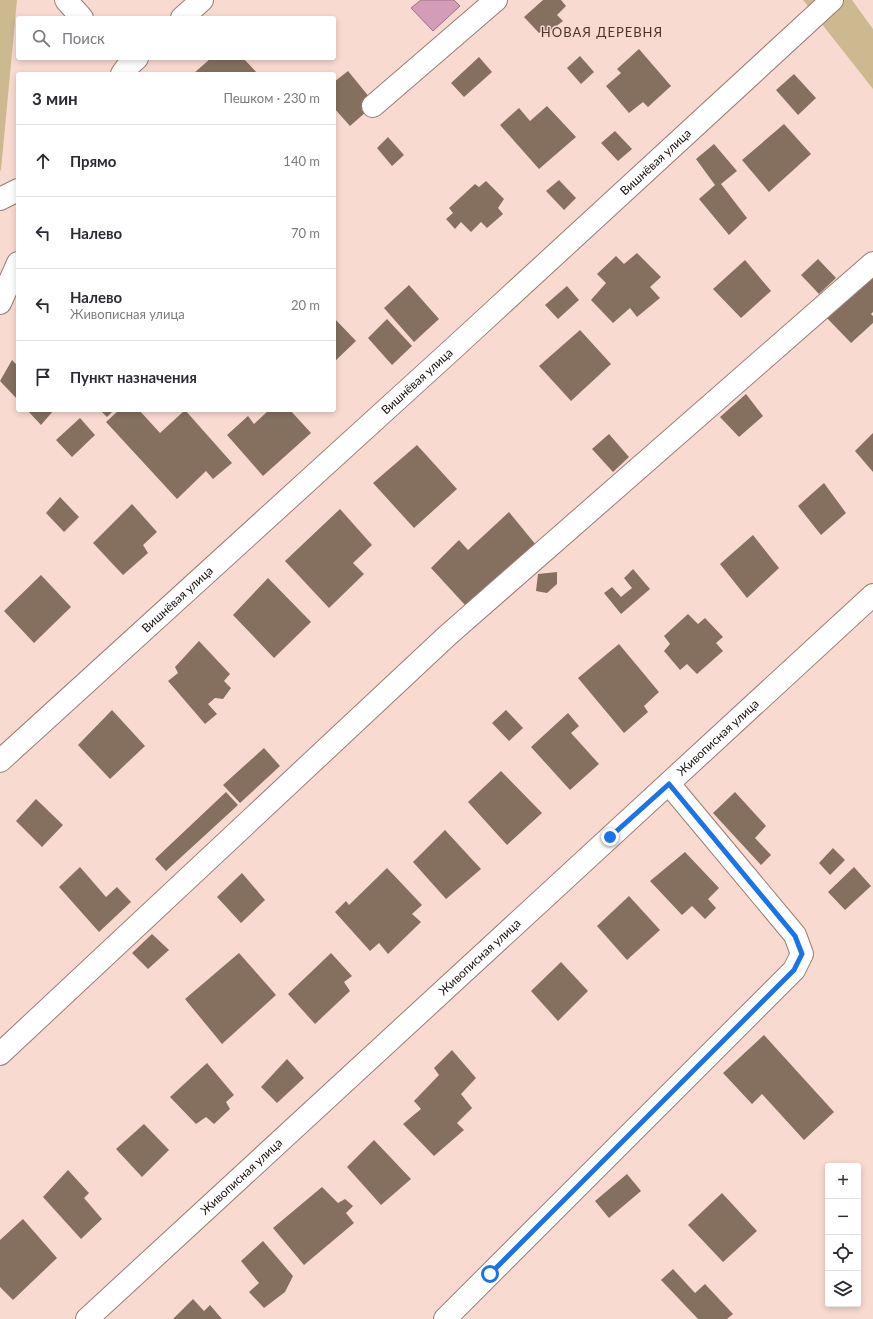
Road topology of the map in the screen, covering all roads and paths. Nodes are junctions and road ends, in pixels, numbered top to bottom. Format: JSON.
{"nodes":[{"id":1,"x":66,"y":0,"type":"edge"},
{"id":2,"x":202,"y":0,"type":"edge"},
{"id":3,"x":496,"y":0,"type":"edge"},
{"id":4,"x":832,"y":0,"type":"edge"},
{"id":5,"x":80,"y":16,"type":"edge"},
{"id":6,"x":184,"y":16,"type":"edge"},
{"id":7,"x":373,"y":106,"type":"dead end"},
{"id":8,"x":16,"y":191,"type":"edge"},
{"id":9,"x":0,"y":199,"type":"edge"},
{"id":10,"x":873,"y":263,"type":"edge"},
{"id":11,"x":16,"y":267,"type":"edge"},
{"id":12,"x":0,"y":303,"type":"edge"},
{"id":13,"x":873,"y":595,"type":"edge"},
{"id":14,"x":0,"y":761,"type":"edge"},
{"id":15,"x":669,"y":784,"type":"junction"},
{"id":16,"x":0,"y":1054,"type":"edge"},
{"id":17,"x":87,"y":1319,"type":"edge"},
{"id":18,"x":445,"y":1319,"type":"edge"}],
"edges":[{"from":1,"to":5,"type":"street"},
{"from":2,"to":6,"type":"street"},
{"from":3,"to":7,"type":"street"},
{"from":4,"to":14,"type":"street","name":"Вишнёвая улица"},
{"from":8,"to":9,"type":"street"},
{"from":10,"to":16,"type":"street"},
{"from":11,"to":12,"type":"street"},
{"from":13,"to":15,"type":"street","name":"Живописная улица"},
{"from":15,"to":17,"type":"street","name":"Живописная улица"},
{"from":15,"to":18,"type":"street"}]}
